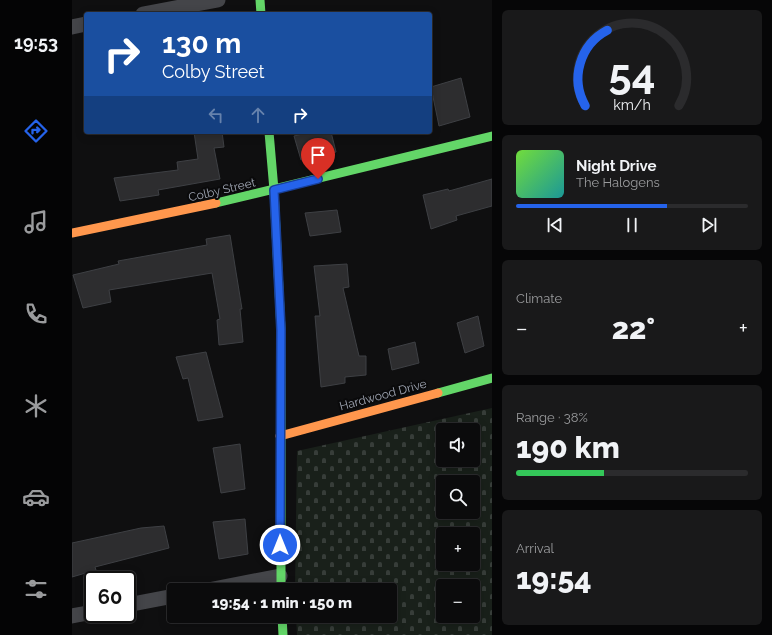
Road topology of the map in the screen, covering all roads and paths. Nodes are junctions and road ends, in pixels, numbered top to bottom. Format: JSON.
{"nodes":[{"id":1,"x":218,"y":0,"type":"edge"},
{"id":2,"x":260,"y":0,"type":"edge"},
{"id":3,"x":154,"y":12,"type":"edge"},
{"id":4,"x":261,"y":12,"type":"edge"},
{"id":5,"x":84,"y":24,"type":"edge"},
{"id":6,"x":72,"y":27,"type":"edge"},
{"id":7,"x":269,"y":134,"type":"edge"},
{"id":8,"x":492,"y":136,"type":"edge"},
{"id":9,"x":274,"y":190,"type":"junction"},
{"id":10,"x":72,"y":233,"type":"edge"},
{"id":11,"x":492,"y":378,"type":"edge"},
{"id":12,"x":280,"y":436,"type":"junction"},
{"id":13,"x":281,"y":583,"type":"edge"},
{"id":14,"x":167,"y":597,"type":"edge"},
{"id":15,"x":136,"y":603,"type":"edge"},
{"id":16,"x":84,"y":614,"type":"edge"},
{"id":17,"x":72,"y":616,"type":"edge"},
{"id":18,"x":282,"y":623,"type":"edge"},
{"id":19,"x":283,"y":635,"type":"edge"}],
"edges":[{"from":1,"to":3,"type":"street"},
{"from":2,"to":4,"type":"street"},
{"from":5,"to":6,"type":"street"},
{"from":7,"to":9,"type":"street"},
{"from":8,"to":9,"type":"street","name":"Colby Street"},
{"from":9,"to":10,"type":"street","name":"Colby Street"},
{"from":9,"to":12,"type":"street"},
{"from":11,"to":12,"type":"street","name":"Hardwood Drive"},
{"from":12,"to":13,"type":"street"},
{"from":14,"to":15,"type":"street"},
{"from":16,"to":17,"type":"street"},
{"from":18,"to":19,"type":"street"}]}
